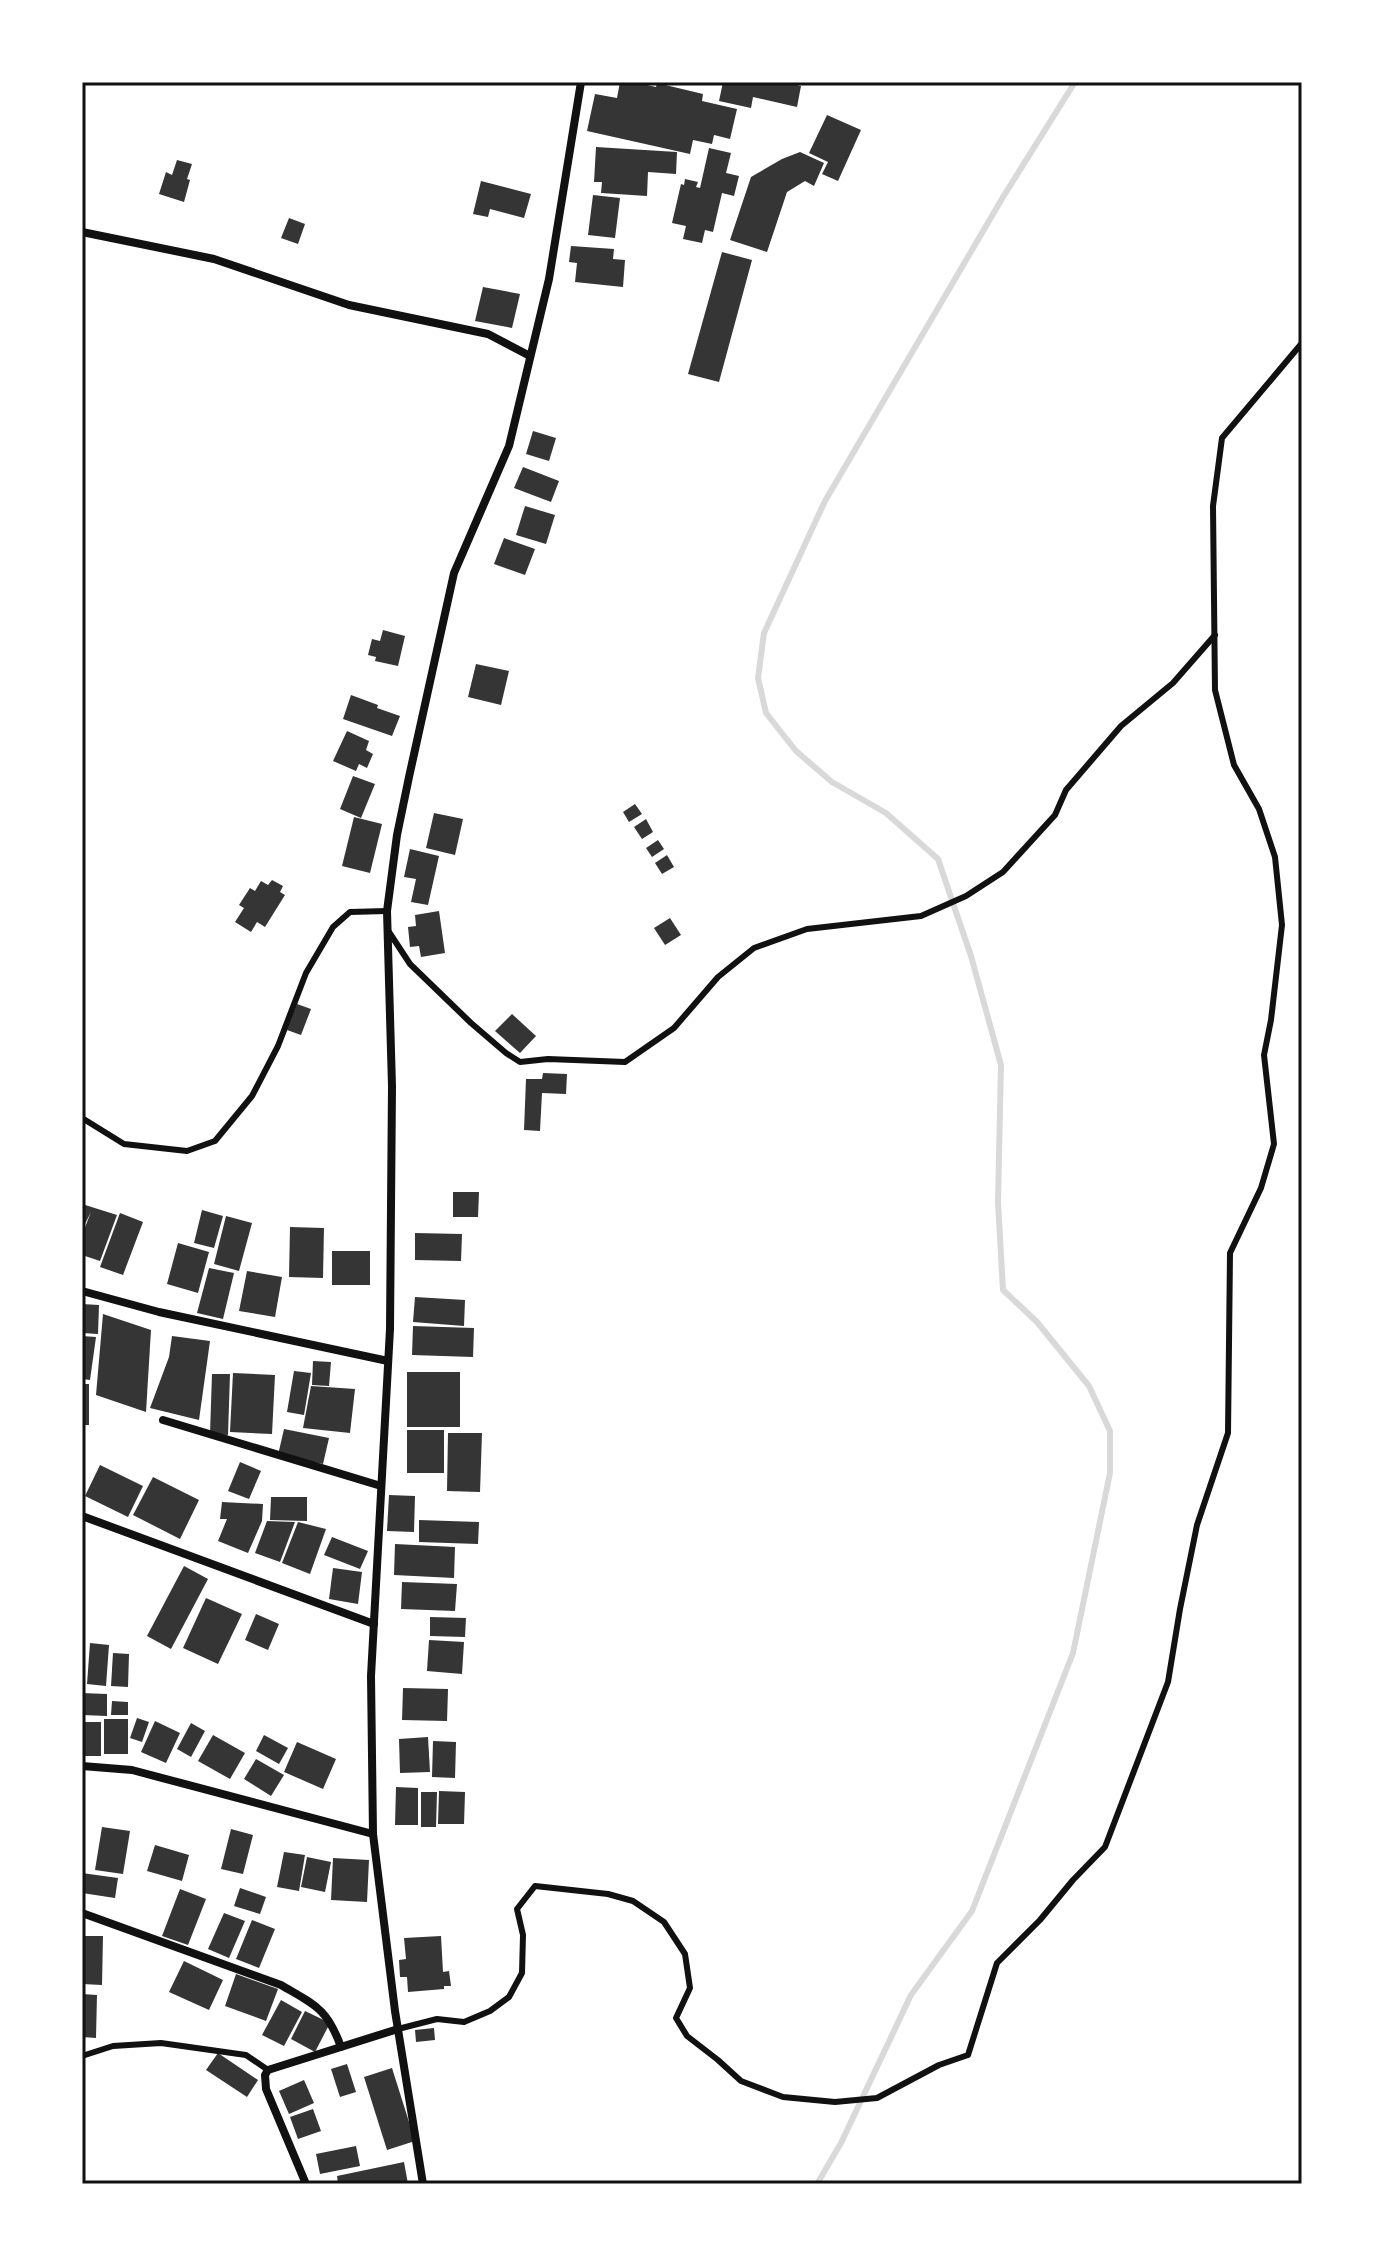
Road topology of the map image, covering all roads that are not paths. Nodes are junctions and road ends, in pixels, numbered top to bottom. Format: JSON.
{"nodes":[{"id":1,"x":581,"y":82,"type":"edge"},
{"id":2,"x":82,"y":232,"type":"edge"},
{"id":3,"x":1302,"y":343,"type":"edge"},
{"id":4,"x":530,"y":356,"type":"junction"},
{"id":5,"x":1215,"y":635,"type":"junction"},
{"id":6,"x":387,"y":911,"type":"junction"},
{"id":7,"x":387,"y":929,"type":"junction"},
{"id":8,"x":82,"y":1118,"type":"edge"},
{"id":9,"x":82,"y":1291,"type":"edge"},
{"id":10,"x":388,"y":1361,"type":"junction"},
{"id":11,"x":163,"y":1420,"type":"dead end"},
{"id":12,"x":381,"y":1486,"type":"junction"},
{"id":13,"x":82,"y":1516,"type":"edge"},
{"id":14,"x":374,"y":1624,"type":"junction"},
{"id":15,"x":82,"y":1766,"type":"edge"},
{"id":16,"x":373,"y":1834,"type":"junction"},
{"id":17,"x":82,"y":1913,"type":"edge"},
{"id":18,"x":398,"y":2029,"type":"junction"},
{"id":19,"x":341,"y":2047,"type":"junction"},
{"id":20,"x":82,"y":2056,"type":"edge"},
{"id":21,"x":268,"y":2070,"type":"junction"},
{"id":22,"x":306,"y":2184,"type":"edge"},
{"id":23,"x":423,"y":2184,"type":"edge"}],
"edges":[{"from":1,"to":4,"type":"street"},
{"from":2,"to":4,"type":"street"},
{"from":3,"to":5,"type":"lane"},
{"from":4,"to":6,"type":"street"},
{"from":5,"to":7,"type":"lane"},
{"from":5,"to":18,"type":"lane"},
{"from":6,"to":7,"type":"street"},
{"from":6,"to":8,"type":"lane"},
{"from":7,"to":10,"type":"street"},
{"from":9,"to":10,"type":"street"},
{"from":10,"to":12,"type":"street"},
{"from":11,"to":12,"type":"street"},
{"from":12,"to":14,"type":"street"},
{"from":13,"to":14,"type":"street"},
{"from":14,"to":16,"type":"street"},
{"from":15,"to":16,"type":"street"},
{"from":16,"to":18,"type":"street"},
{"from":17,"to":19,"type":"street"},
{"from":18,"to":19,"type":"street"},
{"from":18,"to":23,"type":"street"},
{"from":19,"to":21,"type":"street"},
{"from":20,"to":21,"type":"lane"},
{"from":21,"to":22,"type":"street"}]}
